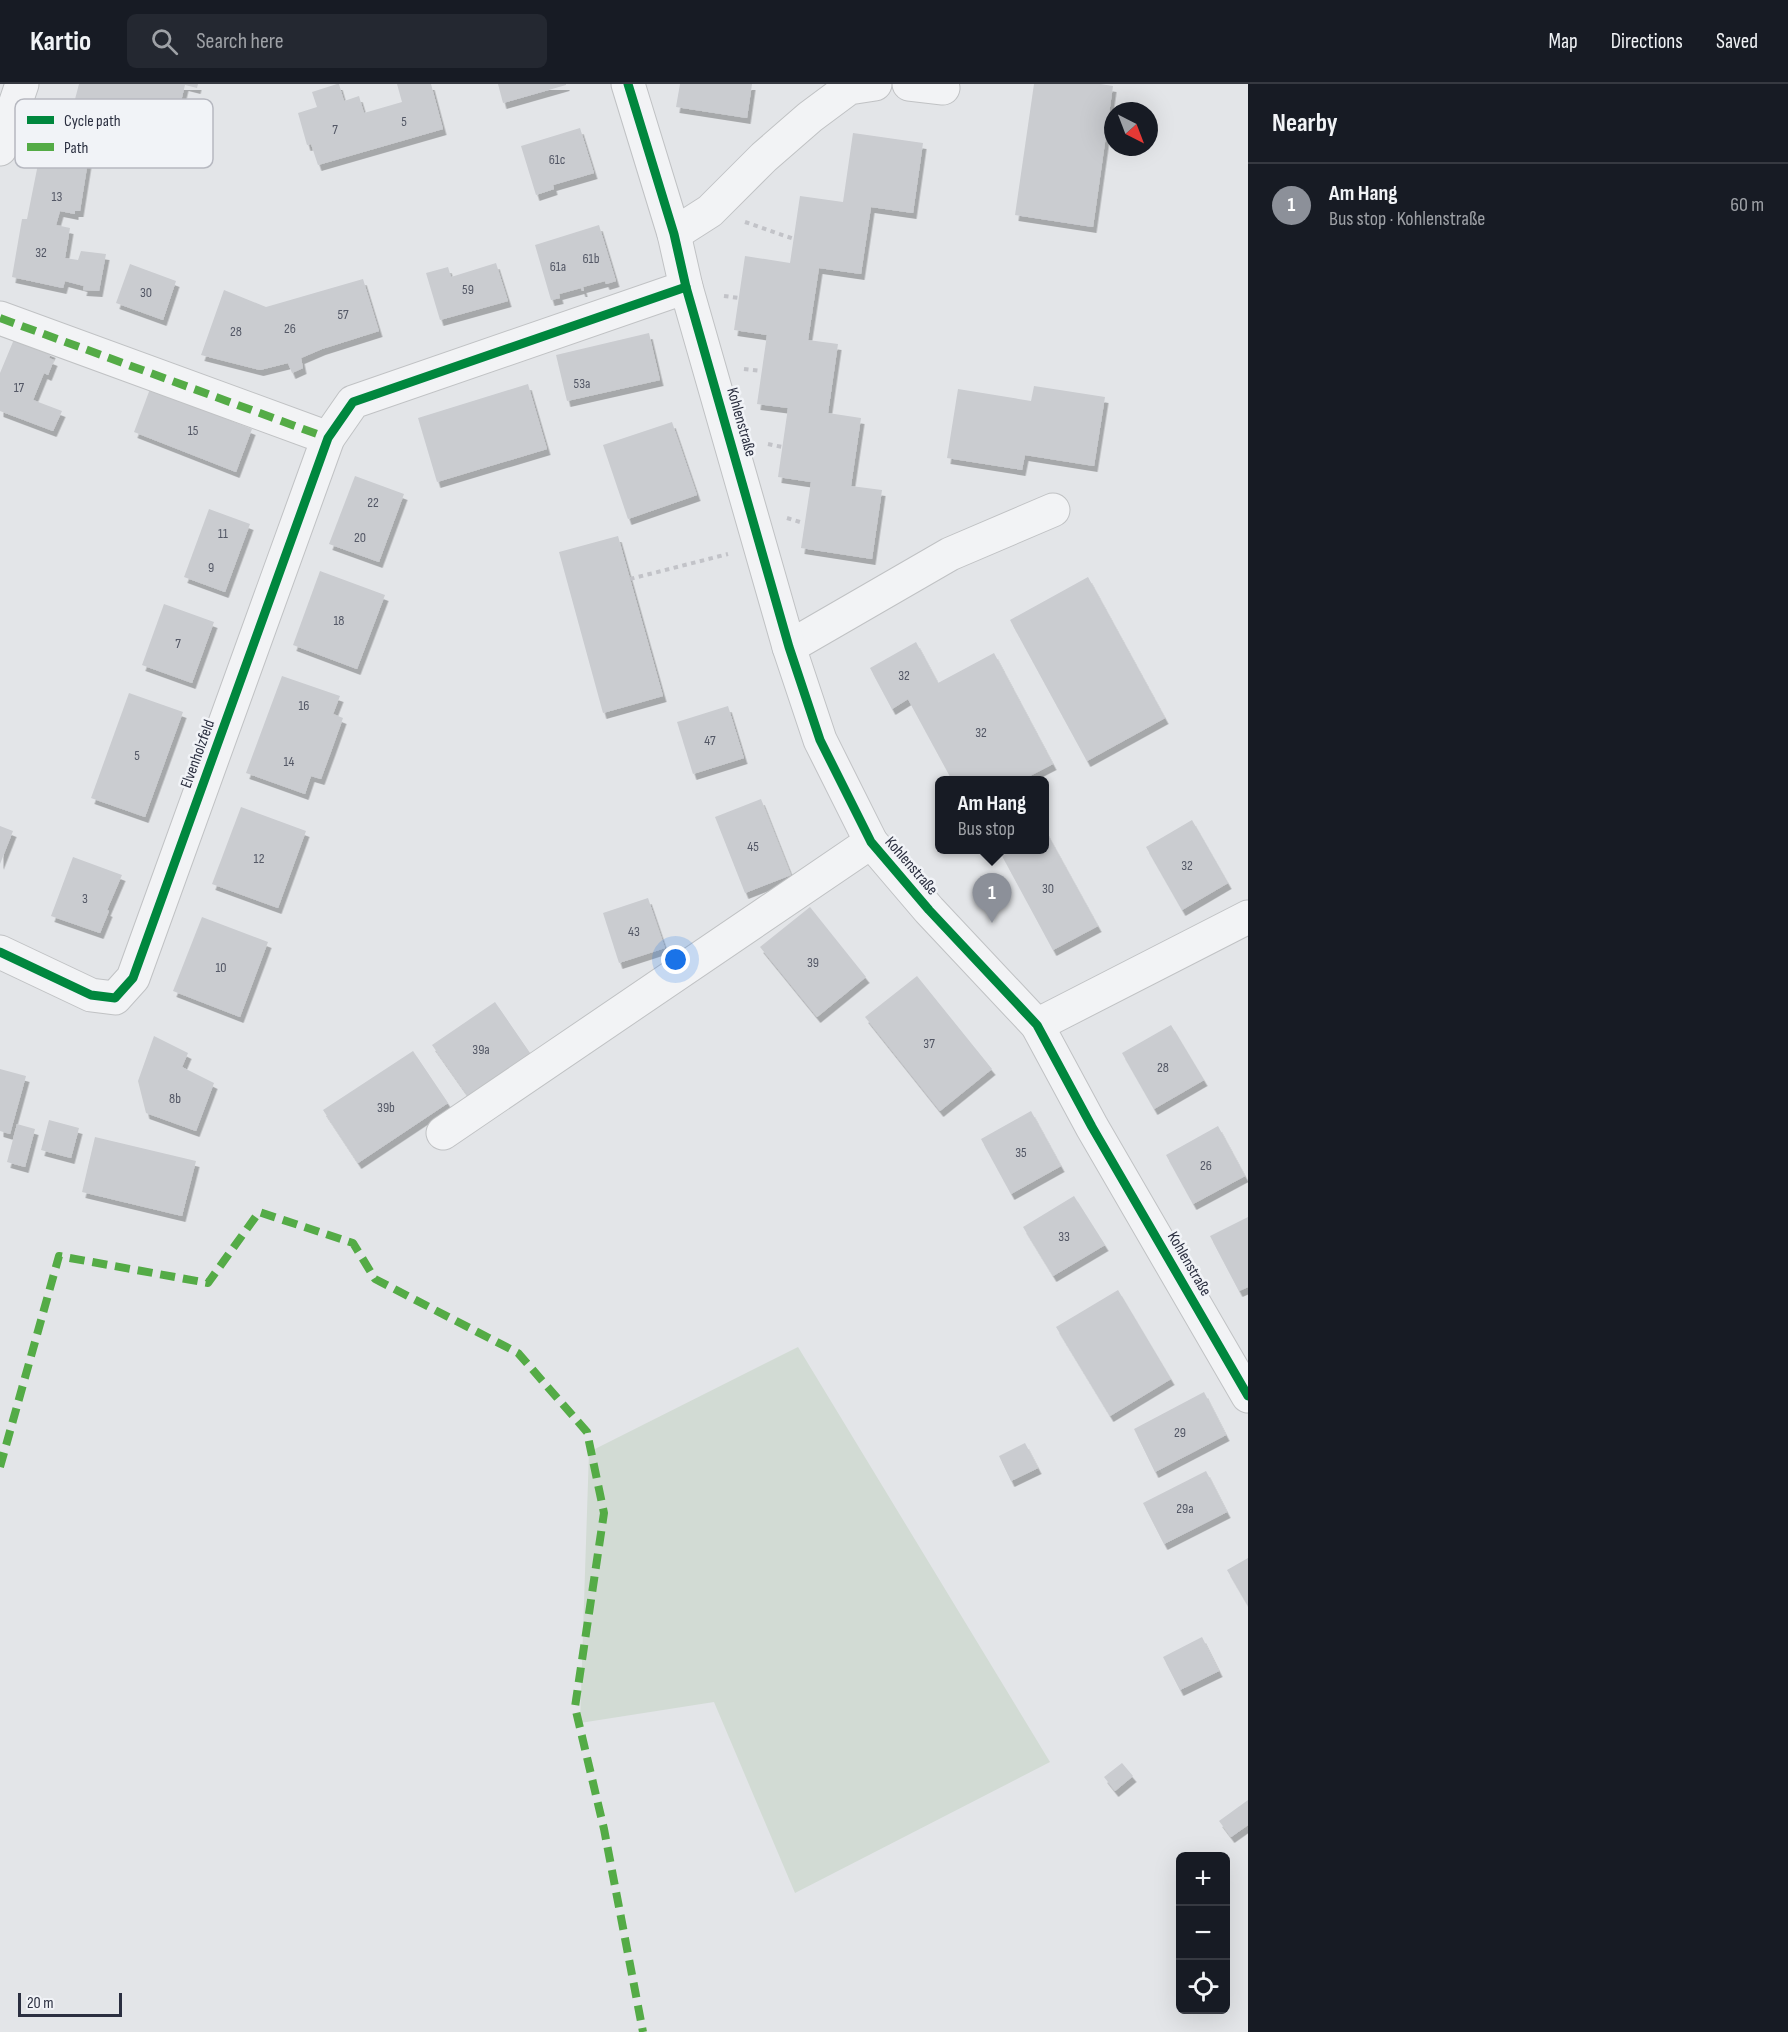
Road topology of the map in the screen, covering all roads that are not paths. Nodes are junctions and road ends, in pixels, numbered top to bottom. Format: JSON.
{"nodes":[{"id":1,"x":22,"y":84,"type":"edge"},
{"id":2,"x":628,"y":84,"type":"edge"},
{"id":3,"x":875,"y":84,"type":"edge"},
{"id":4,"x":909,"y":84,"type":"edge"},
{"id":5,"x":943,"y":88,"type":"dead end"},
{"id":6,"x":17,"y":99,"type":"edge"},
{"id":7,"x":15,"y":105,"type":"edge"},
{"id":8,"x":0,"y":149,"type":"edge"},
{"id":9,"x":674,"y":234,"type":"junction"},
{"id":10,"x":686,"y":287,"type":"junction"},
{"id":11,"x":0,"y":318,"type":"edge"},
{"id":12,"x":328,"y":438,"type":"junction"},
{"id":13,"x":1053,"y":510,"type":"dead end"},
{"id":14,"x":789,"y":647,"type":"junction"},
{"id":15,"x":871,"y":842,"type":"junction"},
{"id":16,"x":1248,"y":917,"type":"edge"},
{"id":17,"x":0,"y":952,"type":"edge"},
{"id":18,"x":1036,"y":1025,"type":"junction"},
{"id":19,"x":443,"y":1133,"type":"dead end"},
{"id":20,"x":1248,"y":1396,"type":"edge"}],
"edges":[{"from":1,"to":6,"type":"street"},
{"from":2,"to":9,"type":"street","name":"Kohlenstraße"},
{"from":3,"to":9,"type":"street"},
{"from":4,"to":5,"type":"street"},
{"from":7,"to":8,"type":"street"},
{"from":9,"to":10,"type":"street","name":"Kohlenstraße"},
{"from":10,"to":12,"type":"street","name":"Elvenholzfeld"},
{"from":10,"to":14,"type":"street","name":"Kohlenstraße"},
{"from":11,"to":12,"type":"street"},
{"from":12,"to":17,"type":"street","name":"Elvenholzfeld"},
{"from":13,"to":14,"type":"street"},
{"from":14,"to":15,"type":"street","name":"Kohlenstraße"},
{"from":15,"to":18,"type":"street","name":"Kohlenstraße"},
{"from":15,"to":19,"type":"street","name":"Kohlenstraße"},
{"from":16,"to":18,"type":"street"},
{"from":18,"to":20,"type":"street","name":"Kohlenstraße"}]}
